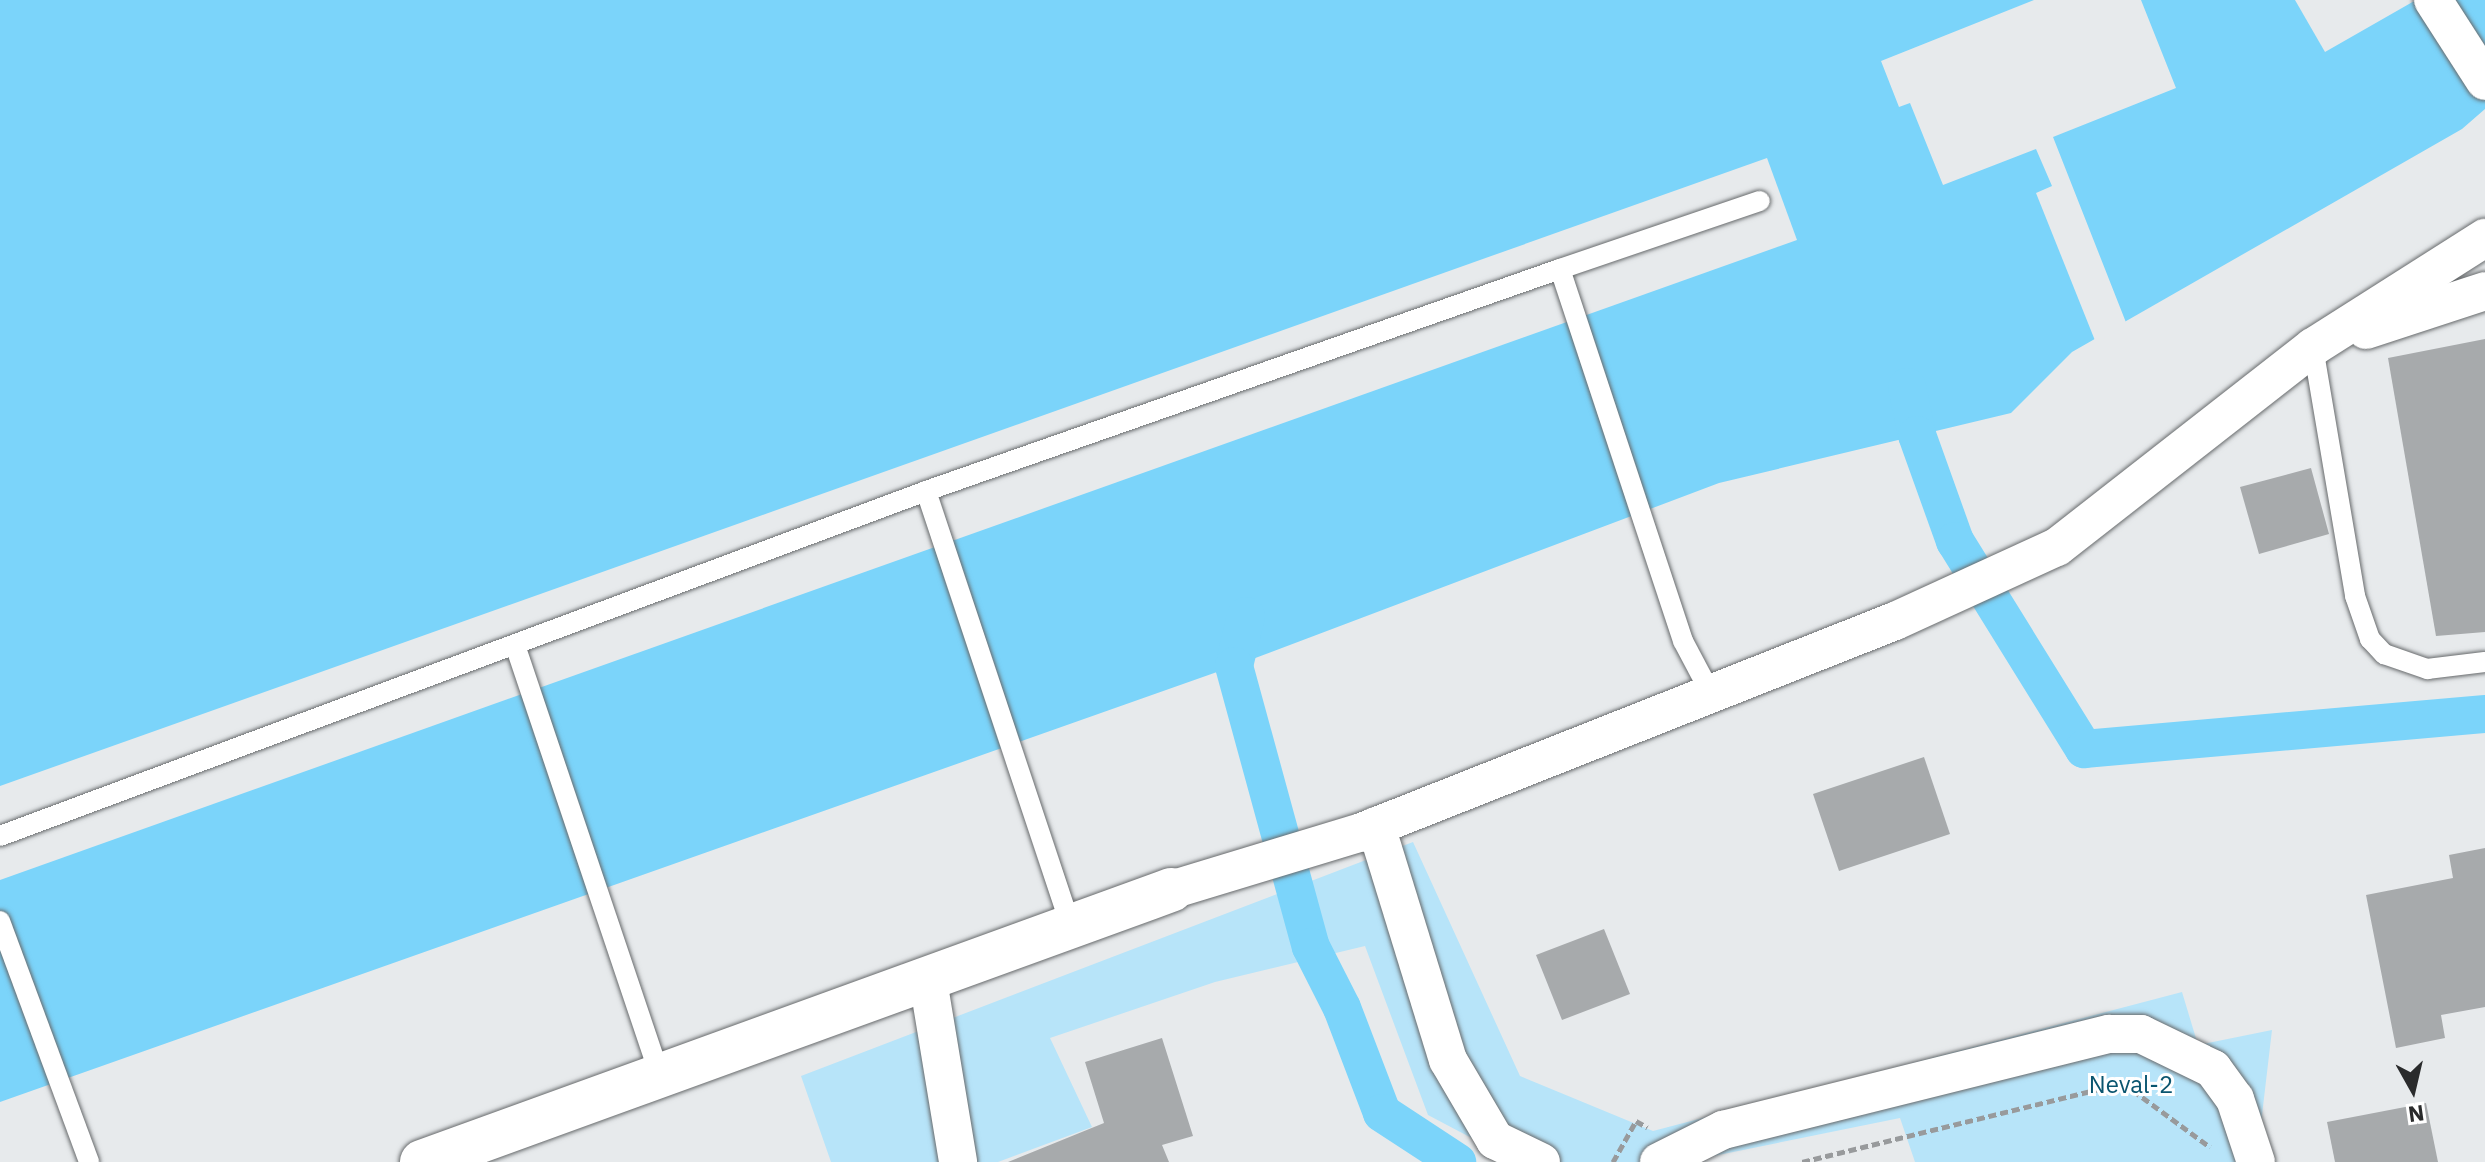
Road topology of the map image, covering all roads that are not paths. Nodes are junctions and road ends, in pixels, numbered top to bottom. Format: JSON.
{"nodes":[{"id":1,"x":2433,"y":0,"type":"edge"},
{"id":2,"x":2485,"y":81,"type":"edge"},
{"id":3,"x":1760,"y":201,"type":"dead end"},
{"id":4,"x":2485,"y":238,"type":"edge"},
{"id":5,"x":1560,"y":269,"type":"junction"},
{"id":6,"x":2485,"y":291,"type":"edge"},
{"id":7,"x":2313,"y":347,"type":"junction"},
{"id":8,"x":926,"y":491,"type":"junction"},
{"id":9,"x":516,"y":648,"type":"junction"},
{"id":10,"x":2485,"y":662,"type":"edge"},
{"id":11,"x":1710,"y":692,"type":"junction"},
{"id":12,"x":1368,"y":829,"type":"junction"},
{"id":13,"x":0,"y":836,"type":"edge"},
{"id":14,"x":1171,"y":890,"type":"joint"},
{"id":15,"x":0,"y":921,"type":"edge"},
{"id":16,"x":1070,"y":924,"type":"junction"},
{"id":17,"x":928,"y":980,"type":"junction"},
{"id":18,"x":659,"y":1073,"type":"junction"},
{"id":19,"x":89,"y":1162,"type":"edge"},
{"id":20,"x":422,"y":1162,"type":"edge"},
{"id":21,"x":958,"y":1162,"type":"edge"},
{"id":22,"x":1541,"y":1162,"type":"edge"},
{"id":23,"x":1659,"y":1162,"type":"edge"},
{"id":24,"x":2256,"y":1162,"type":"edge"}],
"edges":[{"from":1,"to":2,"type":"street"},
{"from":3,"to":5,"type":"lane"},
{"from":4,"to":7,"type":"street"},
{"from":5,"to":8,"type":"lane"},
{"from":5,"to":11,"type":"lane"},
{"from":6,"to":7,"type":"street"},
{"from":7,"to":10,"type":"lane"},
{"from":7,"to":11,"type":"street"},
{"from":8,"to":9,"type":"lane"},
{"from":8,"to":16,"type":"lane"},
{"from":9,"to":13,"type":"lane"},
{"from":9,"to":18,"type":"lane"},
{"from":11,"to":12,"type":"street"},
{"from":12,"to":14,"type":"street"},
{"from":12,"to":22,"type":"street"},
{"from":14,"to":16,"type":"main road"},
{"from":15,"to":19,"type":"lane"},
{"from":16,"to":17,"type":"main road"},
{"from":17,"to":18,"type":"main road"},
{"from":17,"to":21,"type":"street"},
{"from":18,"to":20,"type":"main road"},
{"from":23,"to":24,"type":"street"}]}
